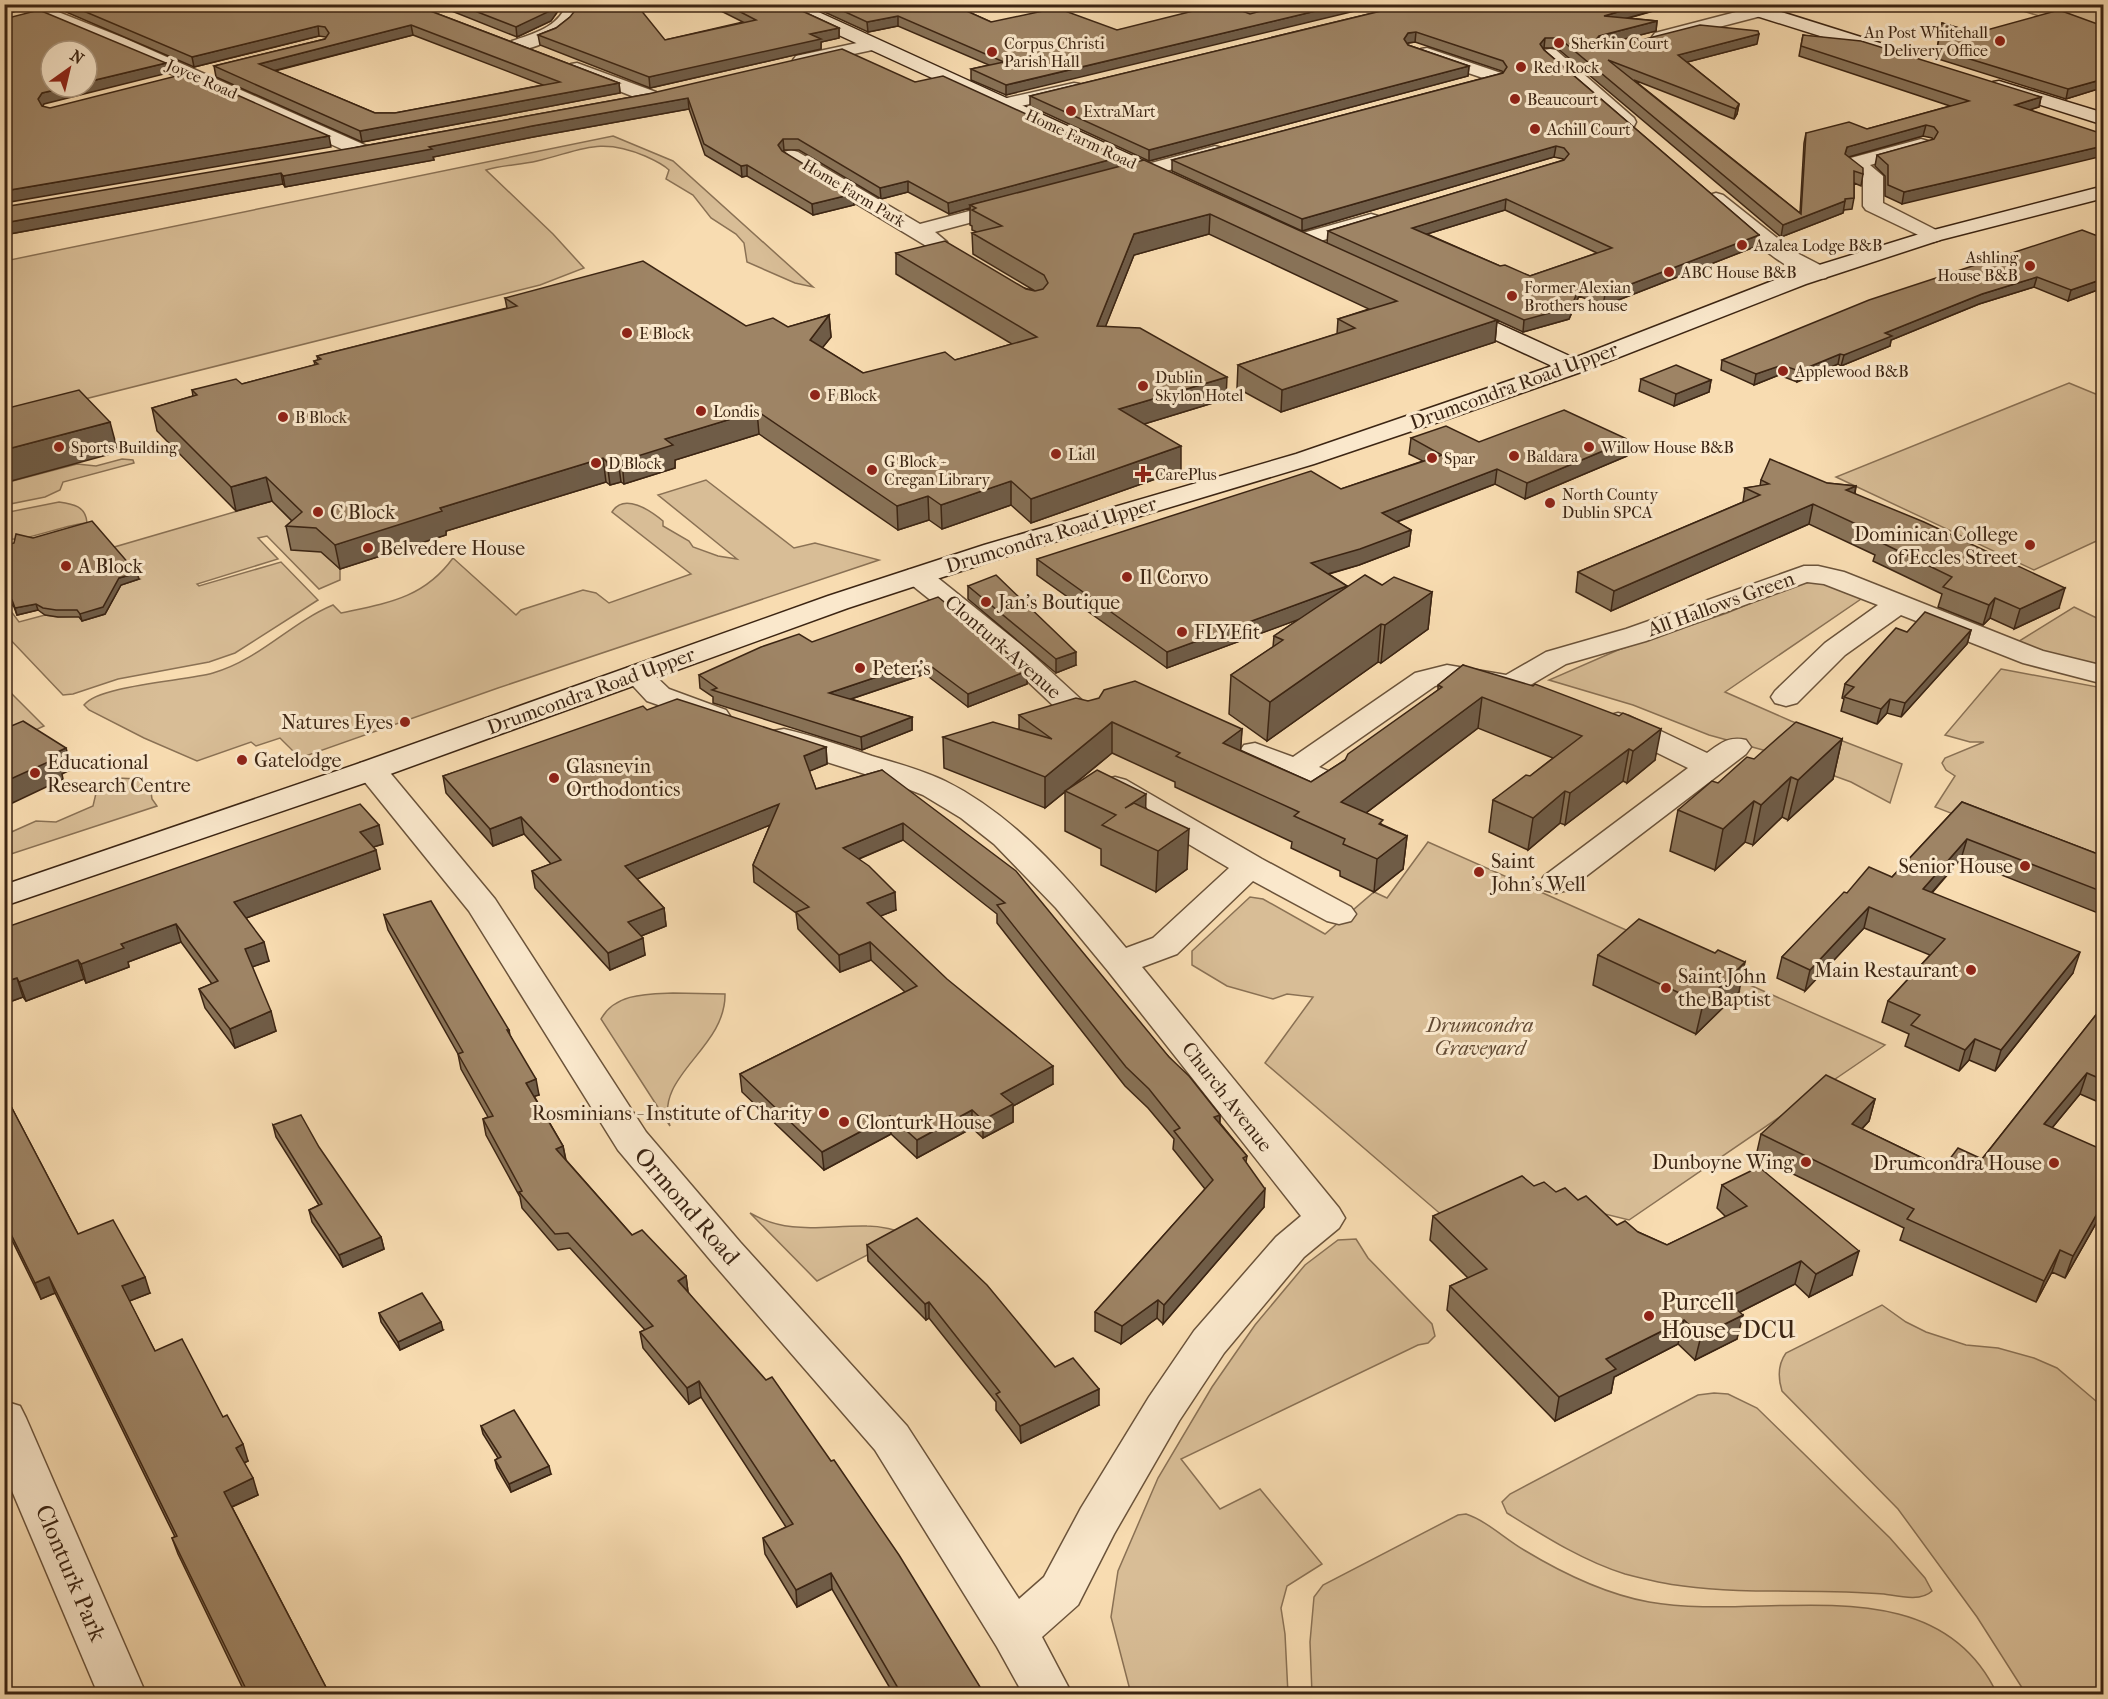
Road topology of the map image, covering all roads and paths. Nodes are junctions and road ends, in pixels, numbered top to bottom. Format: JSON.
{"nodes":[{"id":1,"x":64,"y":4,"type":"edge"},
{"id":2,"x":574,"y":4,"type":"edge"},
{"id":3,"x":786,"y":4,"type":"edge"},
{"id":4,"x":1737,"y":4,"type":"edge"},
{"id":5,"x":43,"y":11,"type":"junction"},
{"id":6,"x":1759,"y":11,"type":"junction"},
{"id":7,"x":24,"y":17,"type":"edge"},
{"id":8,"x":1646,"y":40,"type":"edge"},
{"id":9,"x":870,"y":45,"type":"junction"},
{"id":10,"x":1414,"y":49,"type":"edge"},
{"id":11,"x":538,"y":53,"type":"edge"},
{"id":12,"x":1550,"y":54,"type":"edge"},
{"id":13,"x":1915,"y":60,"type":"edge"},
{"id":14,"x":559,"y":61,"type":"edge"},
{"id":15,"x":783,"y":65,"type":"edge"},
{"id":16,"x":224,"y":67,"type":"edge"},
{"id":17,"x":193,"y":75,"type":"junction"},
{"id":18,"x":1981,"y":81,"type":"edge"},
{"id":19,"x":160,"y":83,"type":"edge"},
{"id":20,"x":1094,"y":83,"type":"edge"},
{"id":21,"x":1461,"y":86,"type":"edge"},
{"id":22,"x":672,"y":90,"type":"edge"},
{"id":23,"x":649,"y":96,"type":"junction"},
{"id":24,"x":614,"y":102,"type":"edge"},
{"id":25,"x":1005,"y":104,"type":"junction"},
{"id":26,"x":2103,"y":119,"type":"edge"},
{"id":27,"x":1644,"y":136,"type":"edge"},
{"id":28,"x":1924,"y":144,"type":"edge"},
{"id":29,"x":383,"y":146,"type":"edge"},
{"id":30,"x":1238,"y":146,"type":"edge"},
{"id":31,"x":360,"y":150,"type":"junction"},
{"id":32,"x":327,"y":156,"type":"edge"},
{"id":33,"x":791,"y":156,"type":"edge"},
{"id":34,"x":1147,"y":170,"type":"junction"},
{"id":35,"x":1093,"y":184,"type":"edge"},
{"id":36,"x":1705,"y":189,"type":"edge"},
{"id":37,"x":1195,"y":192,"type":"edge"},
{"id":38,"x":2103,"y":192,"type":"edge"},
{"id":39,"x":1036,"y":199,"type":"edge"},
{"id":40,"x":1389,"y":214,"type":"edge"},
{"id":41,"x":916,"y":231,"type":"junction"},
{"id":42,"x":1279,"y":231,"type":"edge"},
{"id":43,"x":1933,"y":236,"type":"junction"},
{"id":44,"x":1300,"y":241,"type":"junction"},
{"id":45,"x":1327,"y":253,"type":"edge"},
{"id":46,"x":956,"y":254,"type":"edge"},
{"id":47,"x":1818,"y":273,"type":"junction"},
{"id":48,"x":1442,"y":306,"type":"edge"},
{"id":49,"x":1573,"y":367,"type":"junction"},
{"id":50,"x":918,"y":576,"type":"junction"},
{"id":51,"x":1898,"y":604,"type":"junction"},
{"id":52,"x":637,"y":674,"type":"junction"},
{"id":53,"x":2103,"y":675,"type":"edge"},
{"id":54,"x":1511,"y":684,"type":"junction"},
{"id":55,"x":1545,"y":694,"type":"edge"},
{"id":56,"x":1786,"y":697,"type":"dead end"},
{"id":57,"x":1597,"y":713,"type":"edge"},
{"id":58,"x":1087,"y":721,"type":"edge"},
{"id":59,"x":1735,"y":747,"type":"dead end"},
{"id":60,"x":1255,"y":752,"type":"dead end"},
{"id":61,"x":1709,"y":766,"type":"junction"},
{"id":62,"x":1296,"y":769,"type":"junction"},
{"id":63,"x":370,"y":770,"type":"junction"},
{"id":64,"x":1329,"y":783,"type":"edge"},
{"id":65,"x":1115,"y":787,"type":"edge"},
{"id":66,"x":1250,"y":866,"type":"junction"},
{"id":67,"x":1556,"y":882,"type":"dead end"},
{"id":68,"x":4,"y":896,"type":"edge"},
{"id":69,"x":1339,"y":914,"type":"dead end"},
{"id":70,"x":1120,"y":963,"type":"junction"},
{"id":71,"x":4,"y":1418,"type":"edge"},
{"id":72,"x":1014,"y":1632,"type":"junction"},
{"id":73,"x":122,"y":1695,"type":"edge"},
{"id":74,"x":1048,"y":1695,"type":"edge"}],
"edges":[{"from":1,"to":5,"type":"street"},
{"from":2,"to":11,"type":"street"},
{"from":3,"to":9,"type":"street","name":"Home Farm Road"},
{"from":4,"to":6,"type":"street"},
{"from":5,"to":7,"type":"street"},
{"from":5,"to":17,"type":"street","name":"Joyce Road"},
{"from":6,"to":8,"type":"street"},
{"from":6,"to":13,"type":"street"},
{"from":9,"to":15,"type":"street"},
{"from":9,"to":25,"type":"street","name":"Home Farm Road"},
{"from":10,"to":21,"type":"street"},
{"from":12,"to":27,"type":"street"},
{"from":14,"to":23,"type":"street"},
{"from":16,"to":17,"type":"street"},
{"from":17,"to":19,"type":"street"},
{"from":17,"to":31,"type":"street","name":"Joyce Road"},
{"from":18,"to":26,"type":"street"},
{"from":20,"to":25,"type":"street"},
{"from":22,"to":23,"type":"street"},
{"from":23,"to":24,"type":"street"},
{"from":25,"to":34,"type":"street","name":"Home Farm Road"},
{"from":28,"to":43,"type":"street"},
{"from":29,"to":31,"type":"street"},
{"from":30,"to":34,"type":"street"},
{"from":31,"to":32,"type":"street"},
{"from":33,"to":41,"type":"street","name":"Home Farm Park"},
{"from":34,"to":35,"type":"street"},
{"from":34,"to":37,"type":"street","name":"Home Farm Road"},
{"from":36,"to":47,"type":"street"},
{"from":38,"to":43,"type":"street","name":"Drumcondra Road Upper"},
{"from":39,"to":41,"type":"street","name":"Home Farm Park"},
{"from":40,"to":44,"type":"street"},
{"from":41,"to":46,"type":"street","name":"Home Farm Park"},
{"from":42,"to":44,"type":"street"},
{"from":43,"to":47,"type":"street","name":"Drumcondra Road Upper"},
{"from":44,"to":45,"type":"street"},
{"from":47,"to":49,"type":"street","name":"Drumcondra Road Upper"},
{"from":48,"to":49,"type":"street"},
{"from":49,"to":50,"type":"street","name":"Drumcondra Road Upper"},
{"from":50,"to":52,"type":"street","name":"Drumcondra Road Upper"},
{"from":50,"to":58,"type":"street","name":"Clonturk Avenue"},
{"from":51,"to":53,"type":"street","name":"All Hallows Green"},
{"from":51,"to":54,"type":"street","name":"All Hallows Green"},
{"from":51,"to":56,"type":"street"},
{"from":52,"to":63,"type":"street","name":"Drumcondra Road Upper"},
{"from":52,"to":70,"type":"street","name":"Church Avenue"},
{"from":54,"to":55,"type":"street"},
{"from":54,"to":62,"type":"street"},
{"from":57,"to":61,"type":"street"},
{"from":59,"to":61,"type":"street"},
{"from":60,"to":62,"type":"street"},
{"from":61,"to":67,"type":"street"},
{"from":62,"to":64,"type":"street"},
{"from":63,"to":68,"type":"street","name":"Drumcondra Road Upper"},
{"from":63,"to":72,"type":"street","name":"Ormond Road"},
{"from":65,"to":66,"type":"street"},
{"from":66,"to":69,"type":"street"},
{"from":66,"to":70,"type":"street"},
{"from":70,"to":72,"type":"street","name":"Church Avenue"},
{"from":71,"to":73,"type":"street","name":"Clonturk Park"},
{"from":72,"to":74,"type":"street"}]}
